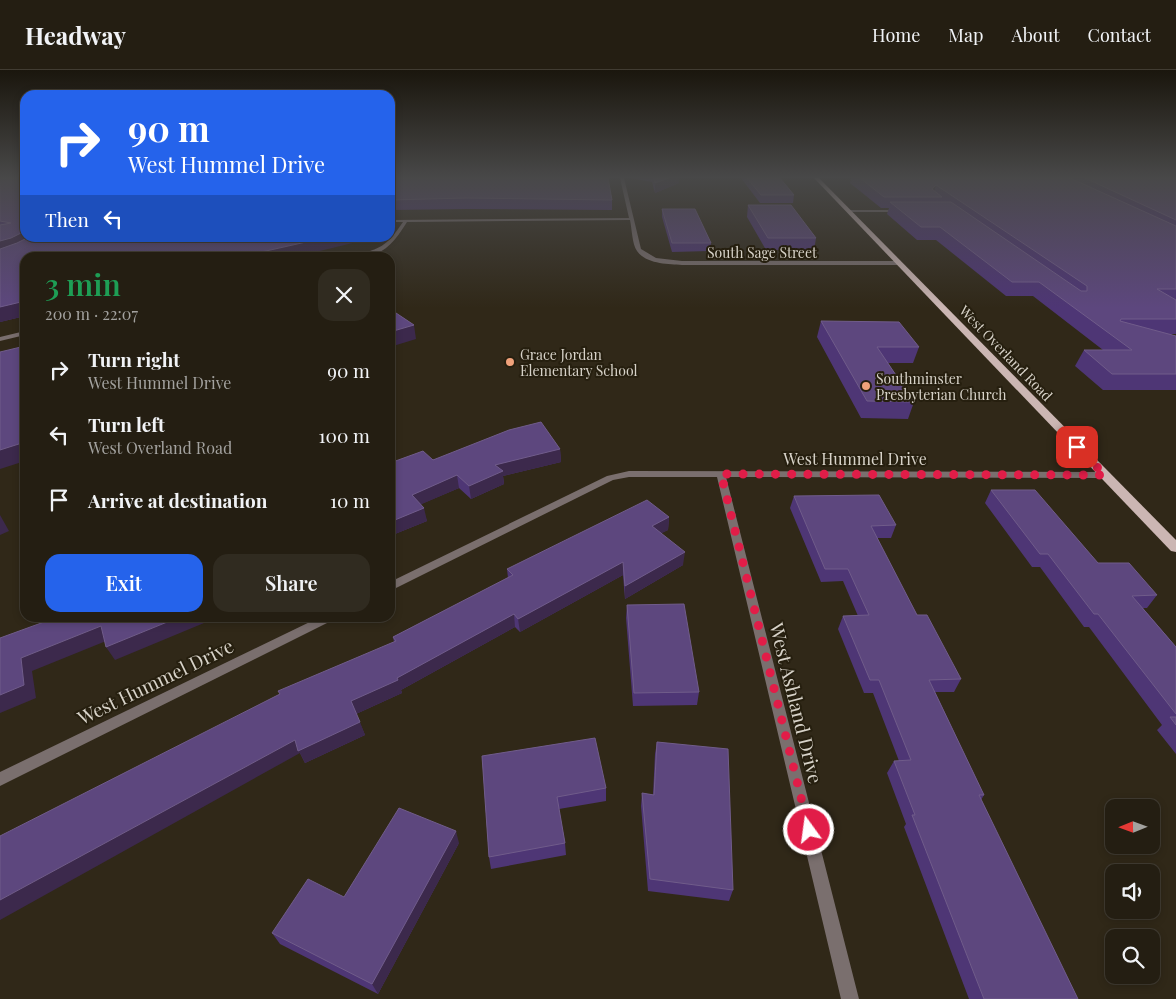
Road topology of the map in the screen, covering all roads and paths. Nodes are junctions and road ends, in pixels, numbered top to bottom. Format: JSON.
{"nodes":[{"id":1,"x":406,"y":221,"type":"edge"},
{"id":2,"x":633,"y":221,"type":"edge"},
{"id":3,"x":858,"y":221,"type":"edge"},
{"id":4,"x":395,"y":238,"type":"edge"},
{"id":5,"x":393,"y":242,"type":"edge"},
{"id":6,"x":376,"y":252,"type":"edge"},
{"id":7,"x":898,"y":263,"type":"junction"},
{"id":8,"x":20,"y":335,"type":"edge"},
{"id":9,"x":0,"y":339,"type":"edge"},
{"id":10,"x":721,"y":474,"type":"junction"},
{"id":11,"x":1105,"y":475,"type":"junction"},
{"id":12,"x":1176,"y":548,"type":"edge"},
{"id":13,"x":395,"y":585,"type":"edge"},
{"id":14,"x":319,"y":622,"type":"edge"},
{"id":15,"x":0,"y":779,"type":"edge"},
{"id":16,"x":850,"y":999,"type":"edge"}],
"edges":[{"from":1,"to":4,"type":"street"},
{"from":2,"to":7,"type":"street","name":"South Sage Street"},
{"from":3,"to":7,"type":"main road","name":"West Overland Road"},
{"from":5,"to":6,"type":"street"},
{"from":7,"to":11,"type":"main road","name":"West Overland Road"},
{"from":8,"to":9,"type":"street"},
{"from":10,"to":11,"type":"street","name":"West Hummel Drive"},
{"from":10,"to":13,"type":"street","name":"West Hummel Drive"},
{"from":10,"to":16,"type":"street","name":"West Ashland Drive"},
{"from":11,"to":12,"type":"main road","name":"West Overland Road"},
{"from":14,"to":15,"type":"street","name":"West Hummel Drive"}]}
